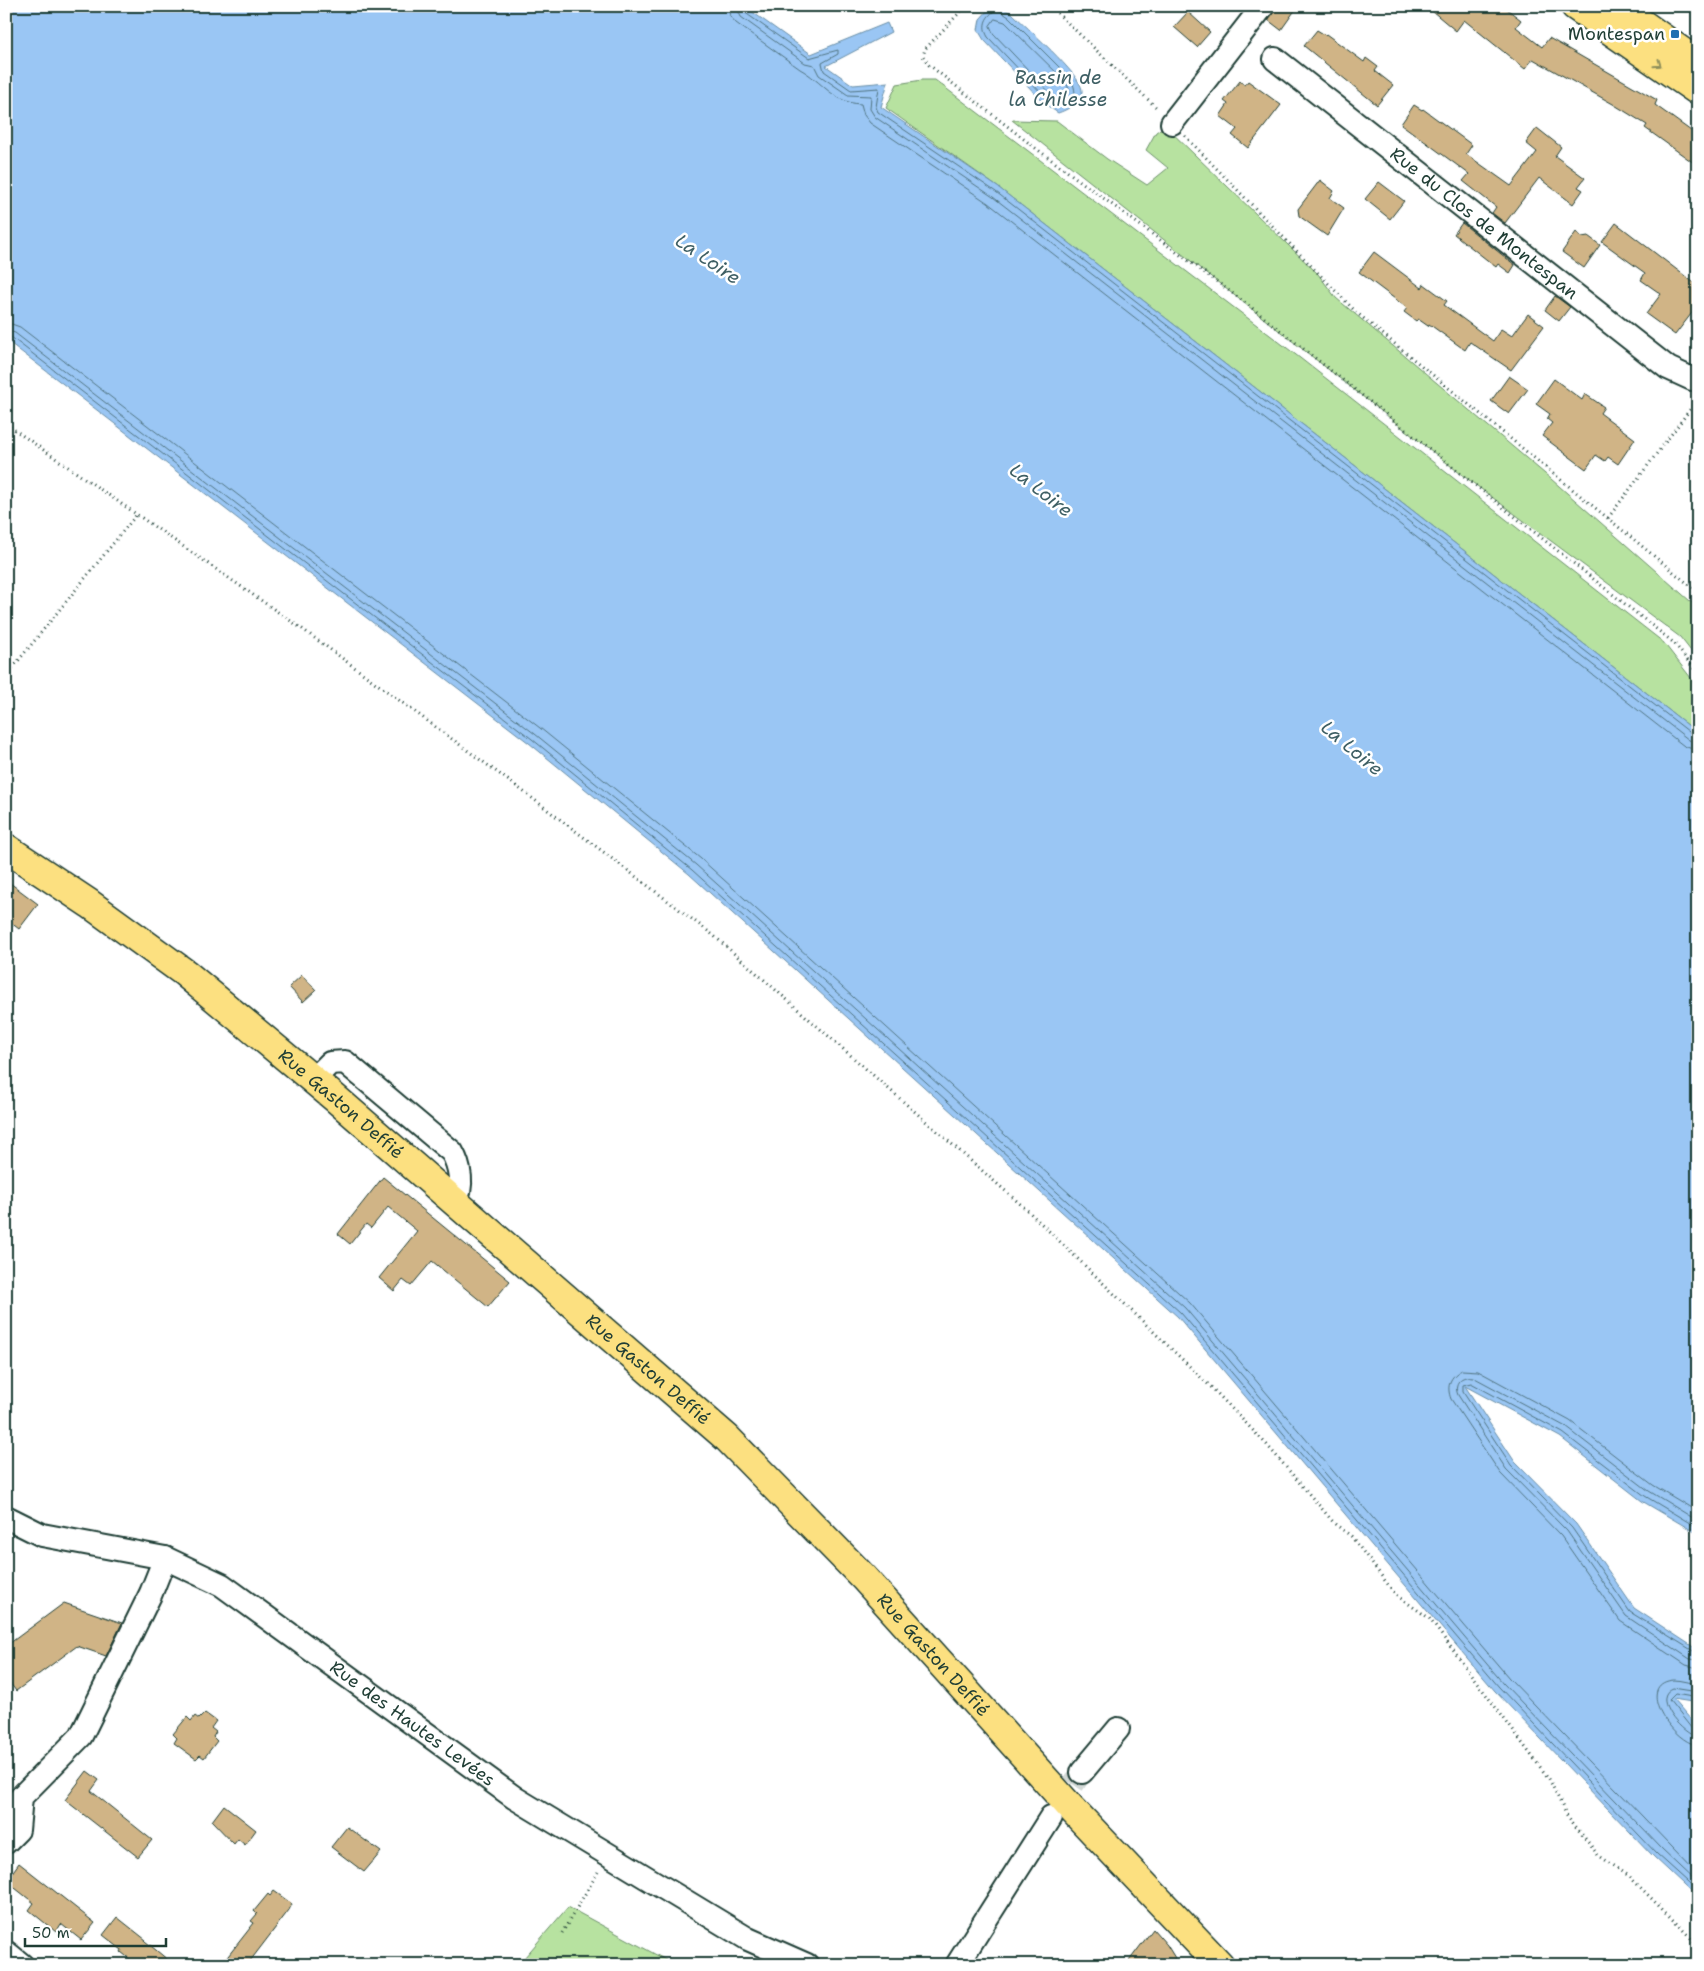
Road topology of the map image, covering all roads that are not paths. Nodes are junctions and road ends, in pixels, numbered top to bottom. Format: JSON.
{"nodes":[{"id":1,"x":1263,"y":6,"type":"edge"},
{"id":2,"x":1575,"y":6,"type":"edge"},
{"id":3,"x":1617,"y":6,"type":"edge"},
{"id":4,"x":1275,"y":60,"type":"dead end"},
{"id":5,"x":1698,"y":62,"type":"edge"},
{"id":6,"x":1698,"y":91,"type":"edge"},
{"id":7,"x":1172,"y":123,"type":"road end"},
{"id":8,"x":1698,"y":379,"type":"edge"},
{"id":9,"x":6,"y":848,"type":"edge"},
{"id":10,"x":313,"y":1080,"type":"junction"},
{"id":11,"x":455,"y":1201,"type":"junction"},
{"id":12,"x":6,"y":1518,"type":"edge"},
{"id":13,"x":165,"y":1558,"type":"junction"},
{"id":14,"x":1118,"y":1729,"type":"dead end"},
{"id":15,"x":1082,"y":1772,"type":"tunnel mouth"},
{"id":16,"x":1051,"y":1817,"type":"tunnel mouth"},
{"id":17,"x":6,"y":1842,"type":"edge"},
{"id":18,"x":6,"y":1952,"type":"edge"},
{"id":19,"x":22,"y":1965,"type":"edge"},
{"id":20,"x":807,"y":1965,"type":"edge"},
{"id":21,"x":958,"y":1965,"type":"edge"},
{"id":22,"x":1220,"y":1965,"type":"edge"}],
"edges":[{"from":1,"to":7,"type":"street"},
{"from":2,"to":6,"type":"main road","one_way":true},
{"from":3,"to":5,"type":"main road"},
{"from":4,"to":8,"type":"street","name":"Rue du Clos de Montespan"},
{"from":9,"to":10,"type":"main road","name":"Rue Gaston Deffié"},
{"from":10,"to":11,"type":"main road","name":"Rue Gaston Deffié"},
{"from":10,"to":11,"type":"street"},
{"from":11,"to":22,"type":"main road","name":"Rue Gaston Deffié"},
{"from":12,"to":13,"type":"street","name":"Rue des Hautes Levées"},
{"from":13,"to":17,"type":"street"},
{"from":13,"to":20,"type":"street","name":"Rue des Hautes Levées"},
{"from":14,"to":15,"type":"street"},
{"from":16,"to":21,"type":"street"},
{"from":18,"to":19,"type":"street"}]}
